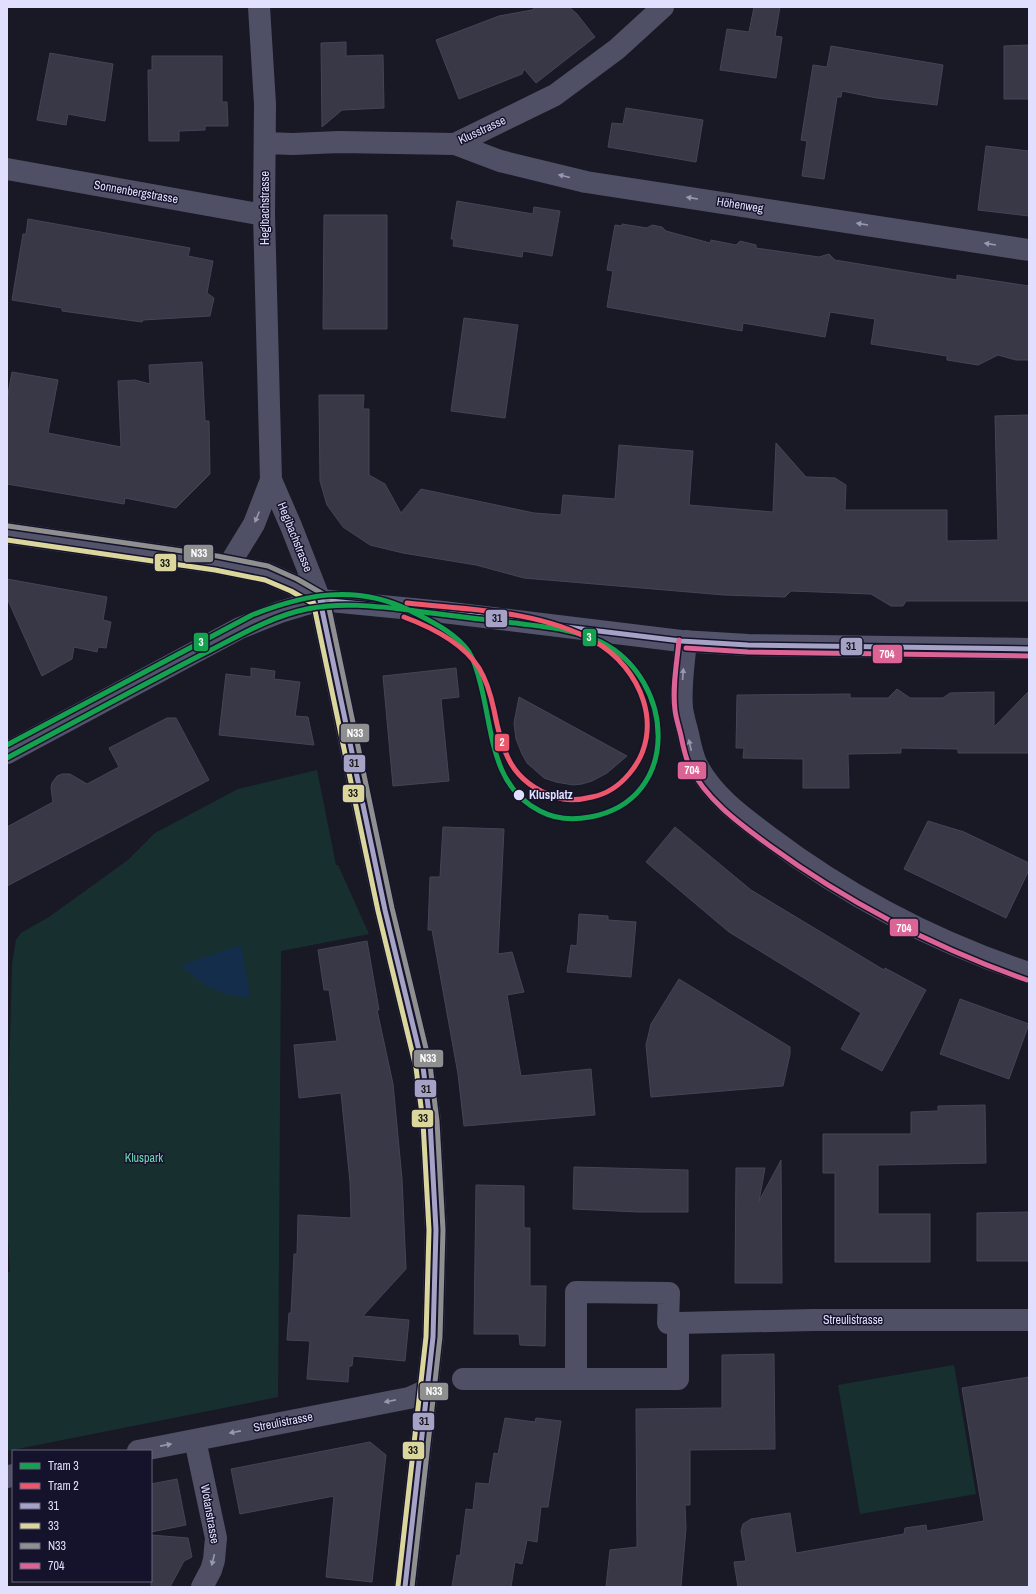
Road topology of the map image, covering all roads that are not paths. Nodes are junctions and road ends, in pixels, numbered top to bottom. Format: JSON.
{"nodes":[{"id":1,"x":259,"y":7,"type":"edge"},
{"id":2,"x":662,"y":7,"type":"edge"},
{"id":3,"x":265,"y":143,"type":"junction"},
{"id":4,"x":454,"y":144,"type":"junction"},
{"id":5,"x":7,"y":169,"type":"edge"},
{"id":6,"x":264,"y":215,"type":"junction"},
{"id":7,"x":1029,"y":250,"type":"edge"},
{"id":8,"x":271,"y":480,"type":"junction"},
{"id":9,"x":7,"y":533,"type":"edge"},
{"id":10,"x":228,"y":565,"type":"junction"},
{"id":11,"x":320,"y":600,"type":"junction"},
{"id":12,"x":686,"y":641,"type":"junction"},
{"id":13,"x":1029,"y":649,"type":"edge"},
{"id":14,"x":7,"y":754,"type":"edge"},
{"id":15,"x":1029,"y":973,"type":"edge"},
{"id":16,"x":1029,"y":1320,"type":"edge"},
{"id":17,"x":678,"y":1323,"type":"junction"},
{"id":18,"x":463,"y":1379,"type":"dead end"},
{"id":19,"x":576,"y":1379,"type":"junction"},
{"id":20,"x":427,"y":1390,"type":"junction"},
{"id":21,"x":195,"y":1440,"type":"junction"},
{"id":22,"x":143,"y":1450,"type":"edge"},
{"id":23,"x":202,"y":1587,"type":"edge"},
{"id":24,"x":405,"y":1587,"type":"edge"}],
"edges":[{"from":1,"to":3,"type":"street","name":"Hegibachstrasse"},
{"from":2,"to":4,"type":"street","name":"Klusstrasse"},
{"from":3,"to":4,"type":"street","name":"Klusstrasse"},
{"from":3,"to":6,"type":"street","name":"Hegibachstrasse"},
{"from":7,"to":4,"type":"street","name":"Höhenweg","one_way":true},
{"from":5,"to":6,"type":"street","name":"Sonnenbergstrasse"},
{"from":6,"to":8,"type":"street","name":"Hegibachstrasse"},
{"from":8,"to":10,"type":"street","name":"Hegibachstrasse","one_way":true},
{"from":8,"to":11,"type":"street","name":"Hegibachstrasse"},
{"from":9,"to":10,"type":"main road"},
{"from":10,"to":11,"type":"main road"},
{"from":11,"to":12,"type":"main road"},
{"from":11,"to":14,"type":"main road"},
{"from":11,"to":20,"type":"main road","name":"Hegibachstrasse"},
{"from":12,"to":13,"type":"main road"},
{"from":15,"to":12,"type":"street","one_way":true},
{"from":16,"to":17,"type":"street","name":"Streulistrasse"},
{"from":17,"to":19,"type":"street"},
{"from":17,"to":19,"type":"street"},
{"from":18,"to":19,"type":"street"},
{"from":20,"to":21,"type":"street","name":"Streulistrasse","one_way":true},
{"from":20,"to":24,"type":"main road","name":"Hegibachstrasse"},
{"from":22,"to":21,"type":"street","name":"Streulistrasse","one_way":true},
{"from":21,"to":23,"type":"street","name":"Wotanstrasse","one_way":true}]}
